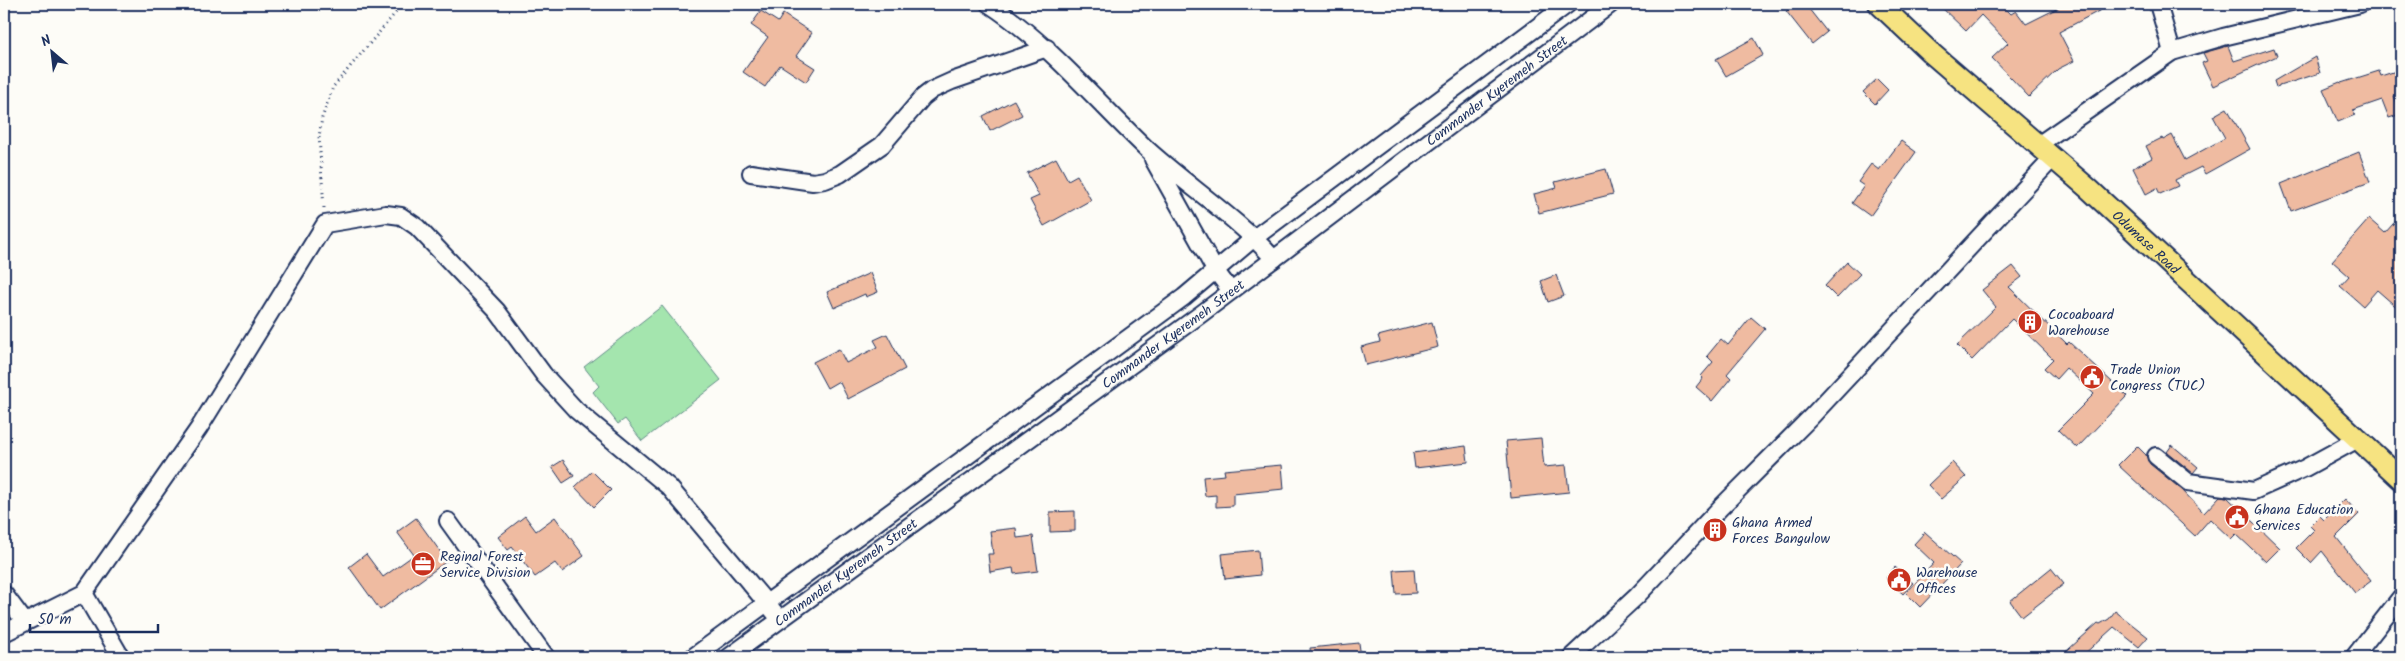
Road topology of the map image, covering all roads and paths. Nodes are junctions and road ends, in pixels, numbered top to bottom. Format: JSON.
{"nodes":[{"id":1,"x":403,"y":4,"type":"edge"},
{"id":2,"x":989,"y":4,"type":"edge"},
{"id":3,"x":1568,"y":4,"type":"edge"},
{"id":4,"x":1611,"y":4,"type":"edge"},
{"id":5,"x":2158,"y":4,"type":"edge"},
{"id":6,"x":2360,"y":4,"type":"edge"},
{"id":7,"x":1878,"y":6,"type":"edge"},
{"id":8,"x":1047,"y":48,"type":"junction"},
{"id":9,"x":2172,"y":52,"type":"junction"},
{"id":10,"x":1148,"y":150,"type":"junction"},
{"id":11,"x":2046,"y":152,"type":"junction"},
{"id":12,"x":751,"y":172,"type":"dead end"},
{"id":13,"x":325,"y":224,"type":"junction"},
{"id":14,"x":1254,"y":238,"type":"junction"},
{"id":15,"x":1274,"y":259,"type":"junction"},
{"id":16,"x":1215,"y":270,"type":"junction"},
{"id":17,"x":1231,"y":291,"type":"junction"},
{"id":18,"x":2358,"y":439,"type":"junction"},
{"id":19,"x":2156,"y":456,"type":"dead end"},
{"id":20,"x":2401,"y":479,"type":"edge"},
{"id":21,"x":448,"y":521,"type":"dead end"},
{"id":22,"x":84,"y":593,"type":"junction"},
{"id":23,"x":4,"y":594,"type":"edge"},
{"id":24,"x":2401,"y":598,"type":"edge"},
{"id":25,"x":767,"y":602,"type":"junction"},
{"id":26,"x":780,"y":619,"type":"junction"},
{"id":27,"x":26,"y":622,"type":"junction"},
{"id":28,"x":4,"y":634,"type":"edge"},
{"id":29,"x":121,"y":657,"type":"edge"},
{"id":30,"x":546,"y":657,"type":"edge"},
{"id":31,"x":694,"y":657,"type":"edge"},
{"id":32,"x":729,"y":657,"type":"edge"},
{"id":33,"x":1571,"y":657,"type":"edge"},
{"id":34,"x":2354,"y":657,"type":"edge"}],
"edges":[{"from":1,"to":13,"type":"path"},
{"from":2,"to":8,"type":"street"},
{"from":3,"to":14,"type":"street","name":"Commander Kyeremeh Street"},
{"from":4,"to":15,"type":"street","name":"Commander Kyeremeh Street"},
{"from":5,"to":9,"type":"street"},
{"from":6,"to":9,"type":"street"},
{"from":7,"to":11,"type":"main road","name":"Odumase Road"},
{"from":8,"to":10,"type":"street"},
{"from":8,"to":12,"type":"street"},
{"from":9,"to":11,"type":"street"},
{"from":10,"to":14,"type":"street"},
{"from":10,"to":16,"type":"street"},
{"from":11,"to":18,"type":"main road","name":"Odumase Road"},
{"from":11,"to":33,"type":"street"},
{"from":13,"to":22,"type":"street"},
{"from":13,"to":25,"type":"street"},
{"from":14,"to":15,"type":"street"},
{"from":14,"to":16,"type":"street","name":"Commander Kyeremeh Street"},
{"from":15,"to":17,"type":"street","name":"Commander Kyeremeh Street"},
{"from":16,"to":17,"type":"street"},
{"from":16,"to":25,"type":"street","name":"Commander Kyeremeh Street"},
{"from":17,"to":26,"type":"street","name":"Commander Kyeremeh Street"},
{"from":18,"to":19,"type":"street"},
{"from":18,"to":20,"type":"main road","name":"Odumase Road"},
{"from":21,"to":30,"type":"street"},
{"from":22,"to":27,"type":"street"},
{"from":22,"to":29,"type":"street"},
{"from":23,"to":27,"type":"street"},
{"from":24,"to":34,"type":"street"},
{"from":25,"to":26,"type":"street"},
{"from":25,"to":31,"type":"street","name":"Commander Kyeremeh Street"},
{"from":26,"to":32,"type":"street","name":"Commander Kyeremeh Street"},
{"from":27,"to":28,"type":"street"}]}
